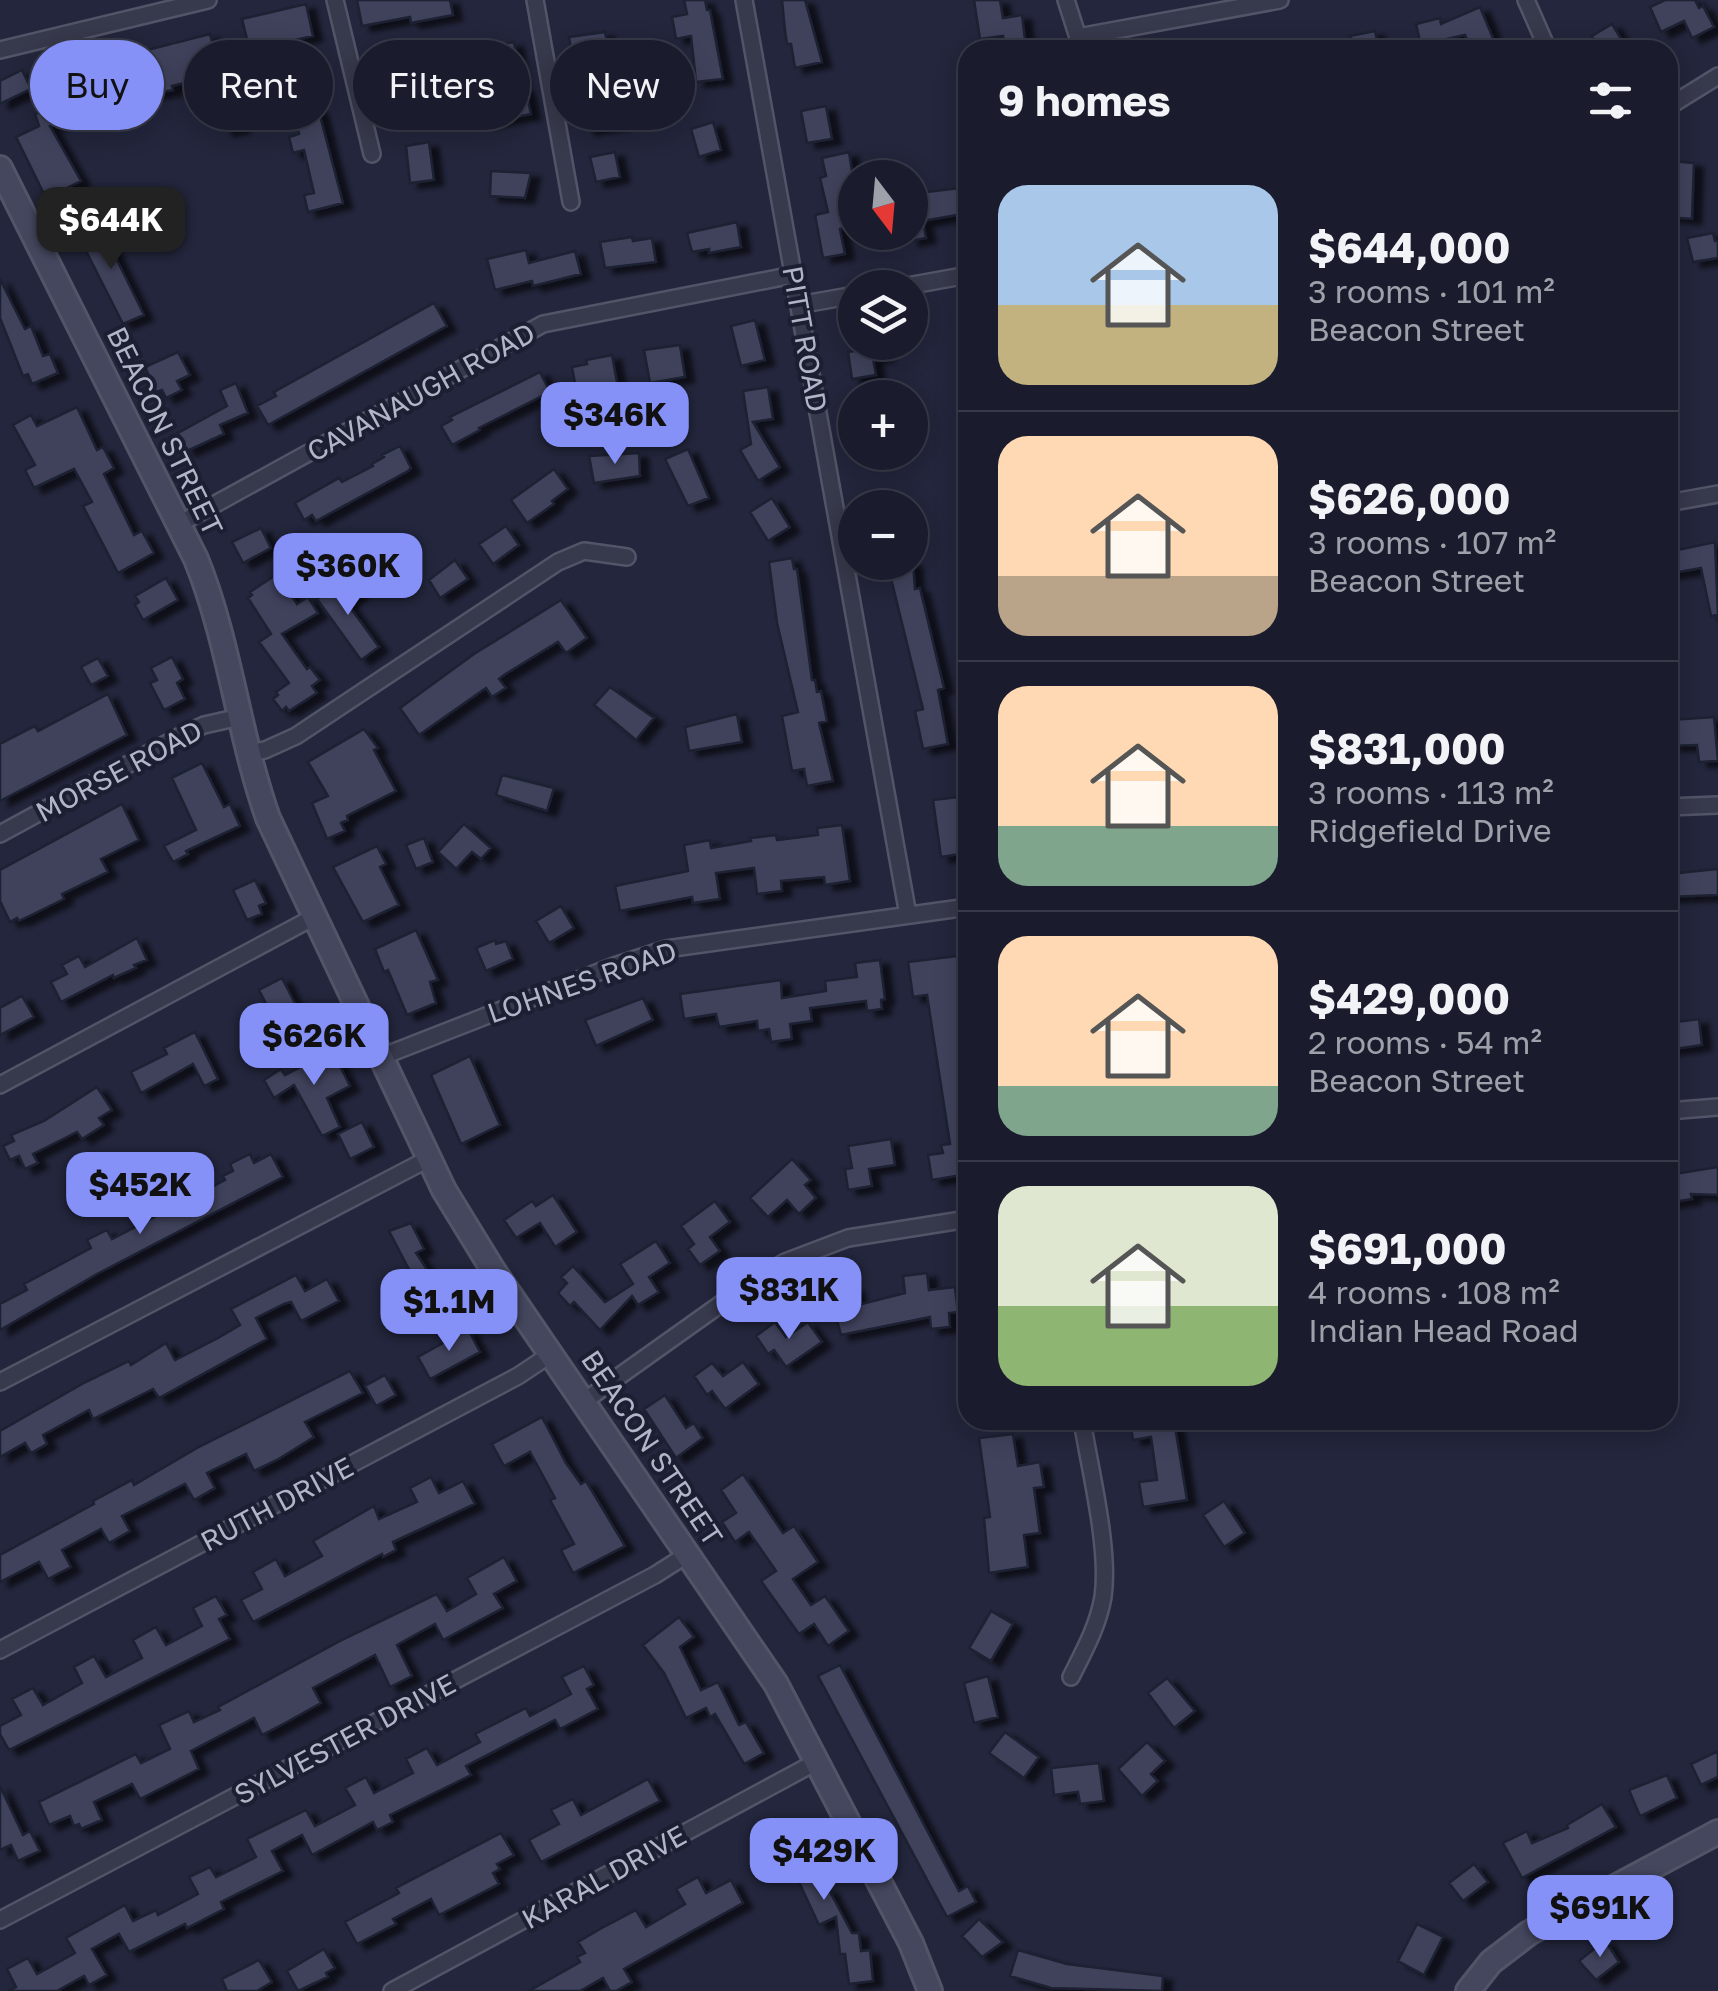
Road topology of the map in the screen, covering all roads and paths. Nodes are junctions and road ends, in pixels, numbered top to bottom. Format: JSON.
{"nodes":[{"id":1,"x":208,"y":0,"type":"edge"},
{"id":2,"x":335,"y":0,"type":"edge"},
{"id":3,"x":535,"y":0,"type":"edge"},
{"id":4,"x":744,"y":0,"type":"edge"},
{"id":5,"x":1066,"y":0,"type":"edge"},
{"id":6,"x":1280,"y":0,"type":"edge"},
{"id":7,"x":1526,"y":0,"type":"edge"},
{"id":8,"x":1079,"y":40,"type":"edge"},
{"id":9,"x":1098,"y":40,"type":"edge"},
{"id":10,"x":1544,"y":40,"type":"edge"},
{"id":11,"x":0,"y":50,"type":"edge"},
{"id":12,"x":1718,"y":76,"type":"edge"},
{"id":13,"x":1678,"y":102,"type":"edge"},
{"id":14,"x":372,"y":154,"type":"dead end"},
{"id":15,"x":0,"y":168,"type":"edge"},
{"id":16,"x":571,"y":202,"type":"dead end"},
{"id":17,"x":793,"y":275,"type":"junction"},
{"id":18,"x":958,"y":277,"type":"edge"},
{"id":19,"x":928,"y":282,"type":"edge"},
{"id":20,"x":838,"y":298,"type":"edge"},
{"id":21,"x":798,"y":305,"type":"junction"},
{"id":22,"x":1718,"y":494,"type":"edge"},
{"id":23,"x":1678,"y":501,"type":"edge"},
{"id":24,"x":180,"y":524,"type":"junction"},
{"id":25,"x":627,"y":558,"type":"dead end"},
{"id":26,"x":240,"y":716,"type":"junction"},
{"id":27,"x":248,"y":753,"type":"junction"},
{"id":28,"x":1718,"y":805,"type":"edge"},
{"id":29,"x":1678,"y":807,"type":"edge"},
{"id":30,"x":0,"y":834,"type":"edge"},
{"id":31,"x":958,"y":908,"type":"edge"},
{"id":32,"x":908,"y":915,"type":"junction"},
{"id":33,"x":314,"y":918,"type":"junction"},
{"id":34,"x":381,"y":1057,"type":"junction"},
{"id":35,"x":0,"y":1086,"type":"edge"},
{"id":36,"x":1718,"y":1107,"type":"edge"},
{"id":37,"x":1678,"y":1110,"type":"edge"},
{"id":38,"x":428,"y":1158,"type":"junction"},
{"id":39,"x":958,"y":1221,"type":"edge"},
{"id":40,"x":551,"y":1354,"type":"junction"},
{"id":41,"x":0,"y":1382,"type":"edge"},
{"id":42,"x":583,"y":1402,"type":"junction"},
{"id":43,"x":1083,"y":1430,"type":"edge"},
{"id":44,"x":688,"y":1554,"type":"junction"},
{"id":45,"x":0,"y":1650,"type":"edge"},
{"id":46,"x":1072,"y":1677,"type":"dead end"},
{"id":47,"x":816,"y":1762,"type":"junction"},
{"id":48,"x":1718,"y":1832,"type":"edge"},
{"id":49,"x":0,"y":1920,"type":"edge"},
{"id":50,"x":392,"y":1991,"type":"edge"},
{"id":51,"x":930,"y":1991,"type":"edge"},
{"id":52,"x":1468,"y":1991,"type":"edge"}],
"edges":[{"from":1,"to":11,"type":"street"},
{"from":2,"to":14,"type":"street"},
{"from":3,"to":16,"type":"street"},
{"from":4,"to":17,"type":"street","name":"PITT ROAD"},
{"from":5,"to":8,"type":"street"},
{"from":6,"to":9,"type":"street"},
{"from":7,"to":10,"type":"street"},
{"from":12,"to":13,"type":"street"},
{"from":15,"to":24,"type":"street","name":"BEACON STREET"},
{"from":17,"to":21,"type":"street","name":"PITT ROAD"},
{"from":17,"to":24,"type":"street","name":"CAVANAUGH ROAD"},
{"from":18,"to":19,"type":"street"},
{"from":20,"to":21,"type":"street"},
{"from":21,"to":32,"type":"street","name":"PITT ROAD"},
{"from":22,"to":23,"type":"street"},
{"from":24,"to":26,"type":"street","name":"BEACON STREET"},
{"from":25,"to":27,"type":"street"},
{"from":26,"to":27,"type":"street","name":"BEACON STREET"},
{"from":26,"to":30,"type":"street","name":"MORSE ROAD"},
{"from":27,"to":33,"type":"street","name":"BEACON STREET"},
{"from":28,"to":29,"type":"street"},
{"from":31,"to":32,"type":"street","name":"LOHNES ROAD"},
{"from":32,"to":34,"type":"street","name":"LOHNES ROAD"},
{"from":33,"to":34,"type":"street","name":"BEACON STREET"},
{"from":33,"to":35,"type":"street"},
{"from":34,"to":38,"type":"street","name":"BEACON STREET"},
{"from":36,"to":37,"type":"street"},
{"from":38,"to":40,"type":"street","name":"BEACON STREET"},
{"from":38,"to":41,"type":"street"},
{"from":39,"to":42,"type":"street"},
{"from":40,"to":42,"type":"street","name":"BEACON STREET"},
{"from":40,"to":45,"type":"street","name":"RUTH DRIVE"},
{"from":42,"to":44,"type":"street","name":"BEACON STREET"},
{"from":43,"to":46,"type":"street"},
{"from":44,"to":47,"type":"street","name":"BEACON STREET"},
{"from":44,"to":49,"type":"street","name":"SYLVESTER DRIVE"},
{"from":47,"to":50,"type":"street","name":"KARAL DRIVE"},
{"from":47,"to":51,"type":"street","name":"BEACON STREET"},
{"from":48,"to":52,"type":"street"}]}
